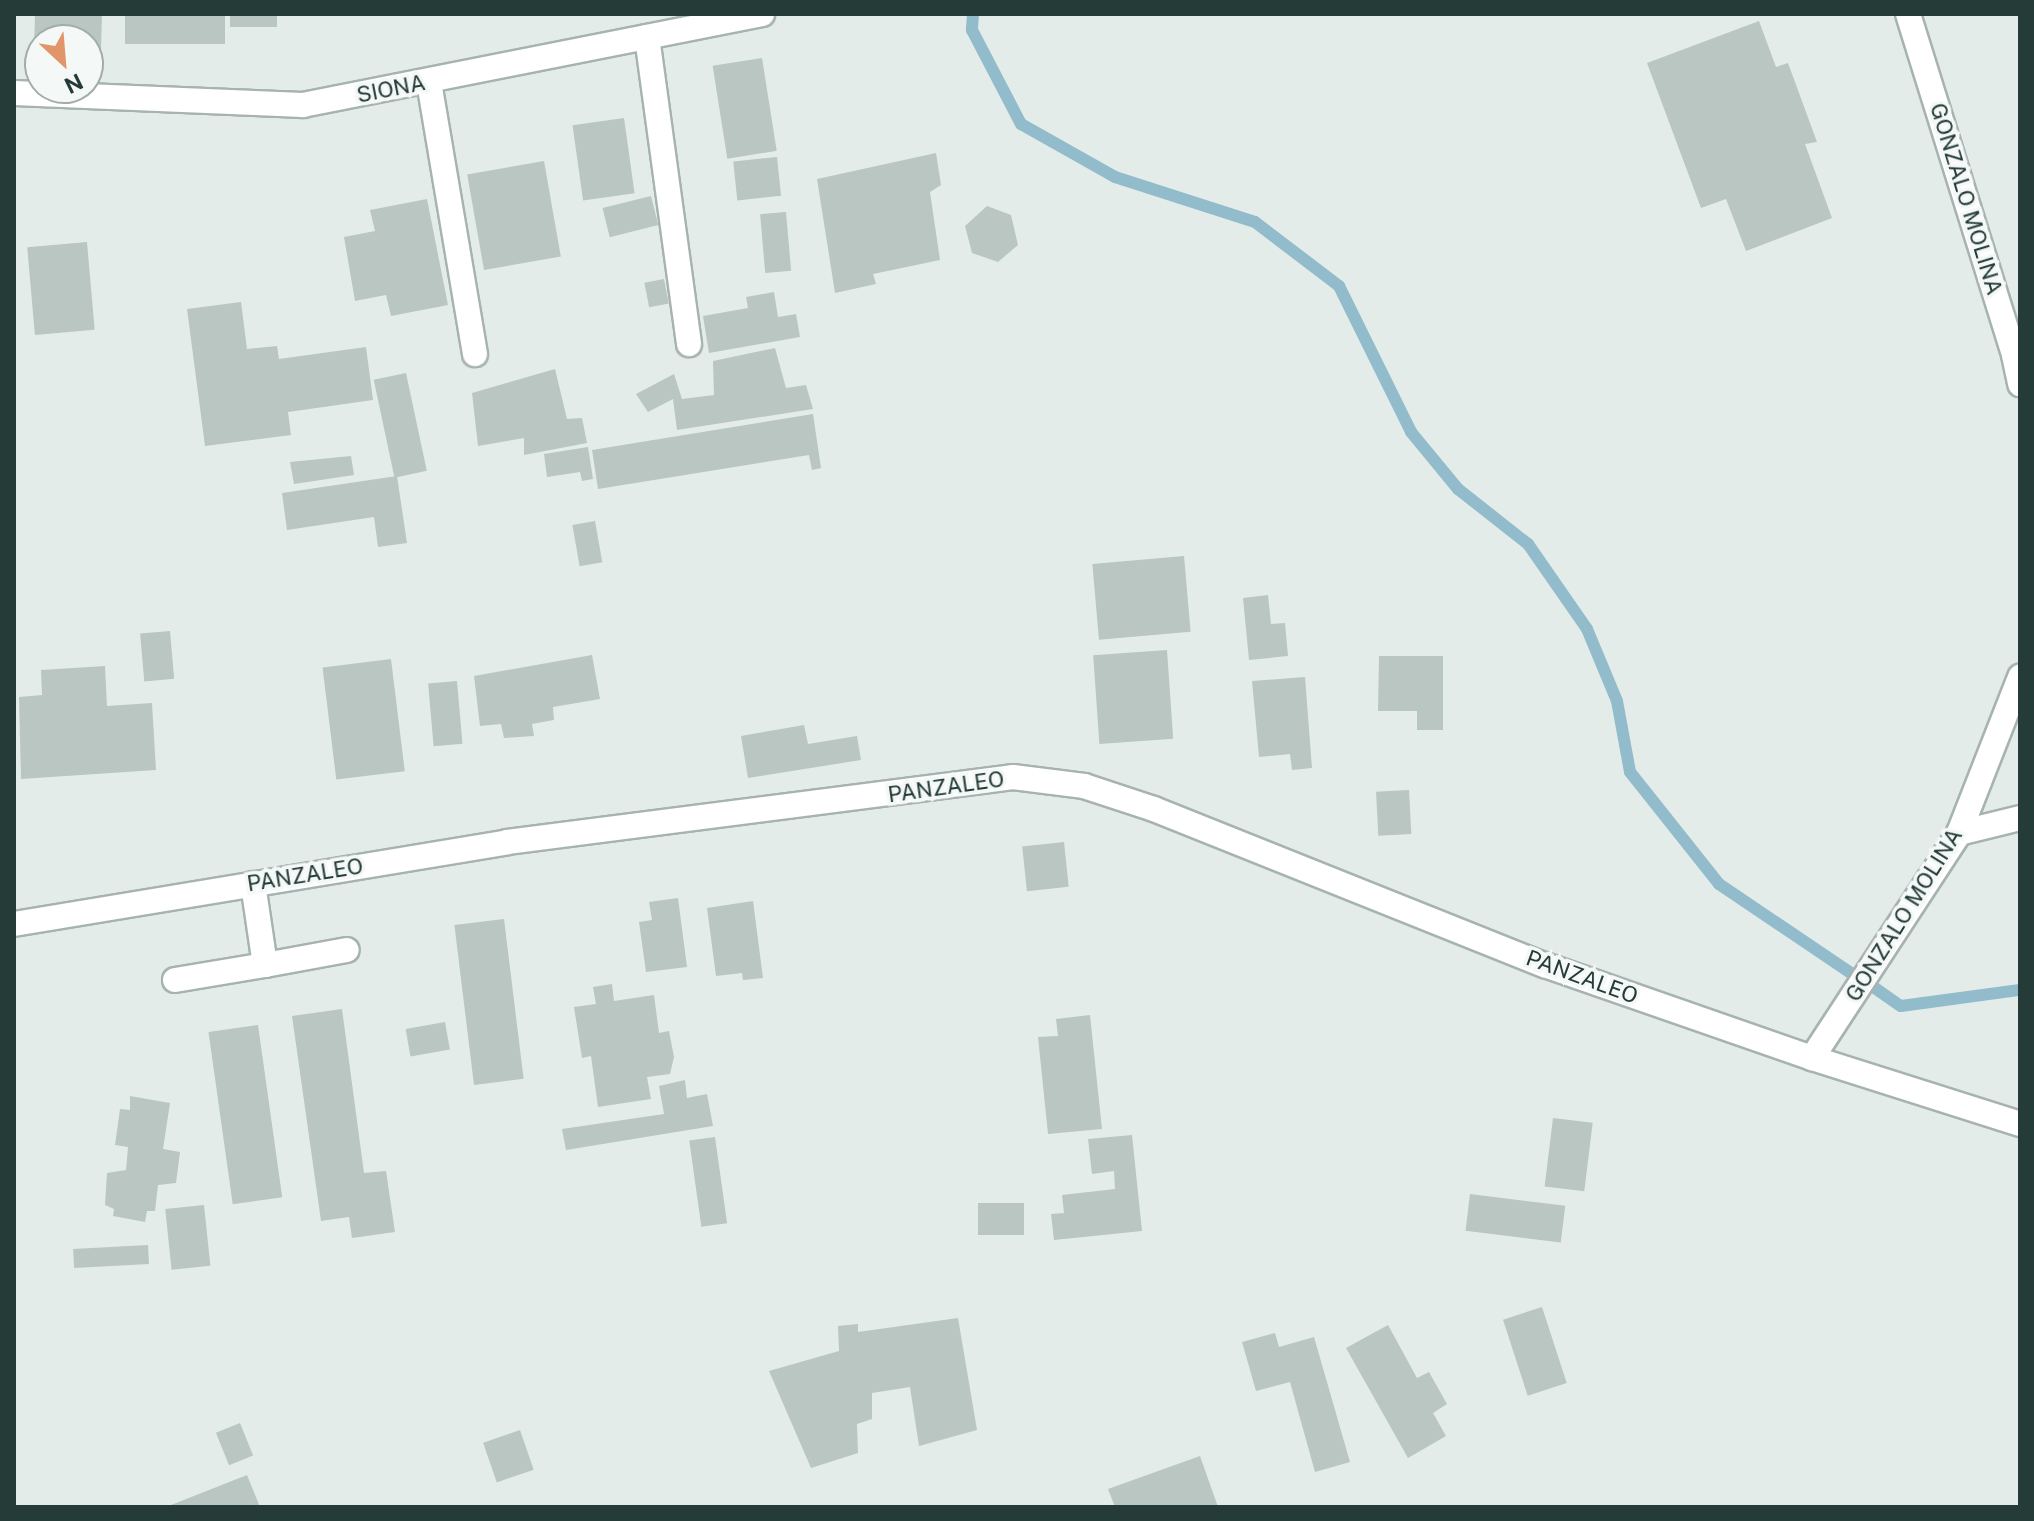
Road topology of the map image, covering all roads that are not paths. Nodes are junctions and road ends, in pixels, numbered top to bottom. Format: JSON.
{"nodes":[{"id":1,"x":762,"y":14,"type":"edge"},
{"id":2,"x":1908,"y":14,"type":"edge"},
{"id":3,"x":647,"y":37,"type":"junction"},
{"id":4,"x":429,"y":82,"type":"junction"},
{"id":5,"x":14,"y":93,"type":"edge"},
{"id":6,"x":689,"y":344,"type":"dead end"},
{"id":7,"x":475,"y":354,"type":"dead end"},
{"id":8,"x":2017,"y":355,"type":"edge"},
{"id":9,"x":2020,"y":384,"type":"edge"},
{"id":10,"x":2020,"y":677,"type":"edge"},
{"id":11,"x":2020,"y":818,"type":"edge"},
{"id":12,"x":1959,"y":833,"type":"junction"},
{"id":13,"x":253,"y":884,"type":"junction"},
{"id":14,"x":14,"y":924,"type":"edge"},
{"id":15,"x":347,"y":950,"type":"dead end"},
{"id":16,"x":265,"y":965,"type":"junction"},
{"id":17,"x":175,"y":980,"type":"dead end"},
{"id":18,"x":1812,"y":1058,"type":"junction"},
{"id":19,"x":2020,"y":1124,"type":"edge"}],
"edges":[{"from":1,"to":3,"type":"street","name":"SIONA"},
{"from":2,"to":8,"type":"street","name":"GONZALO MOLINA"},
{"from":3,"to":4,"type":"street","name":"SIONA"},
{"from":3,"to":6,"type":"street"},
{"from":4,"to":5,"type":"street","name":"SIONA"},
{"from":4,"to":7,"type":"street"},
{"from":8,"to":9,"type":"street","name":"GONZALO MOLINA"},
{"from":10,"to":12,"type":"street","name":"GONZALO MOLINA"},
{"from":11,"to":12,"type":"street"},
{"from":12,"to":18,"type":"street","name":"GONZALO MOLINA"},
{"from":13,"to":14,"type":"street","name":"PANZALEO"},
{"from":13,"to":16,"type":"street"},
{"from":13,"to":18,"type":"street","name":"PANZALEO"},
{"from":15,"to":16,"type":"street"},
{"from":16,"to":17,"type":"street"},
{"from":18,"to":19,"type":"street","name":"PANZALEO"}]}
